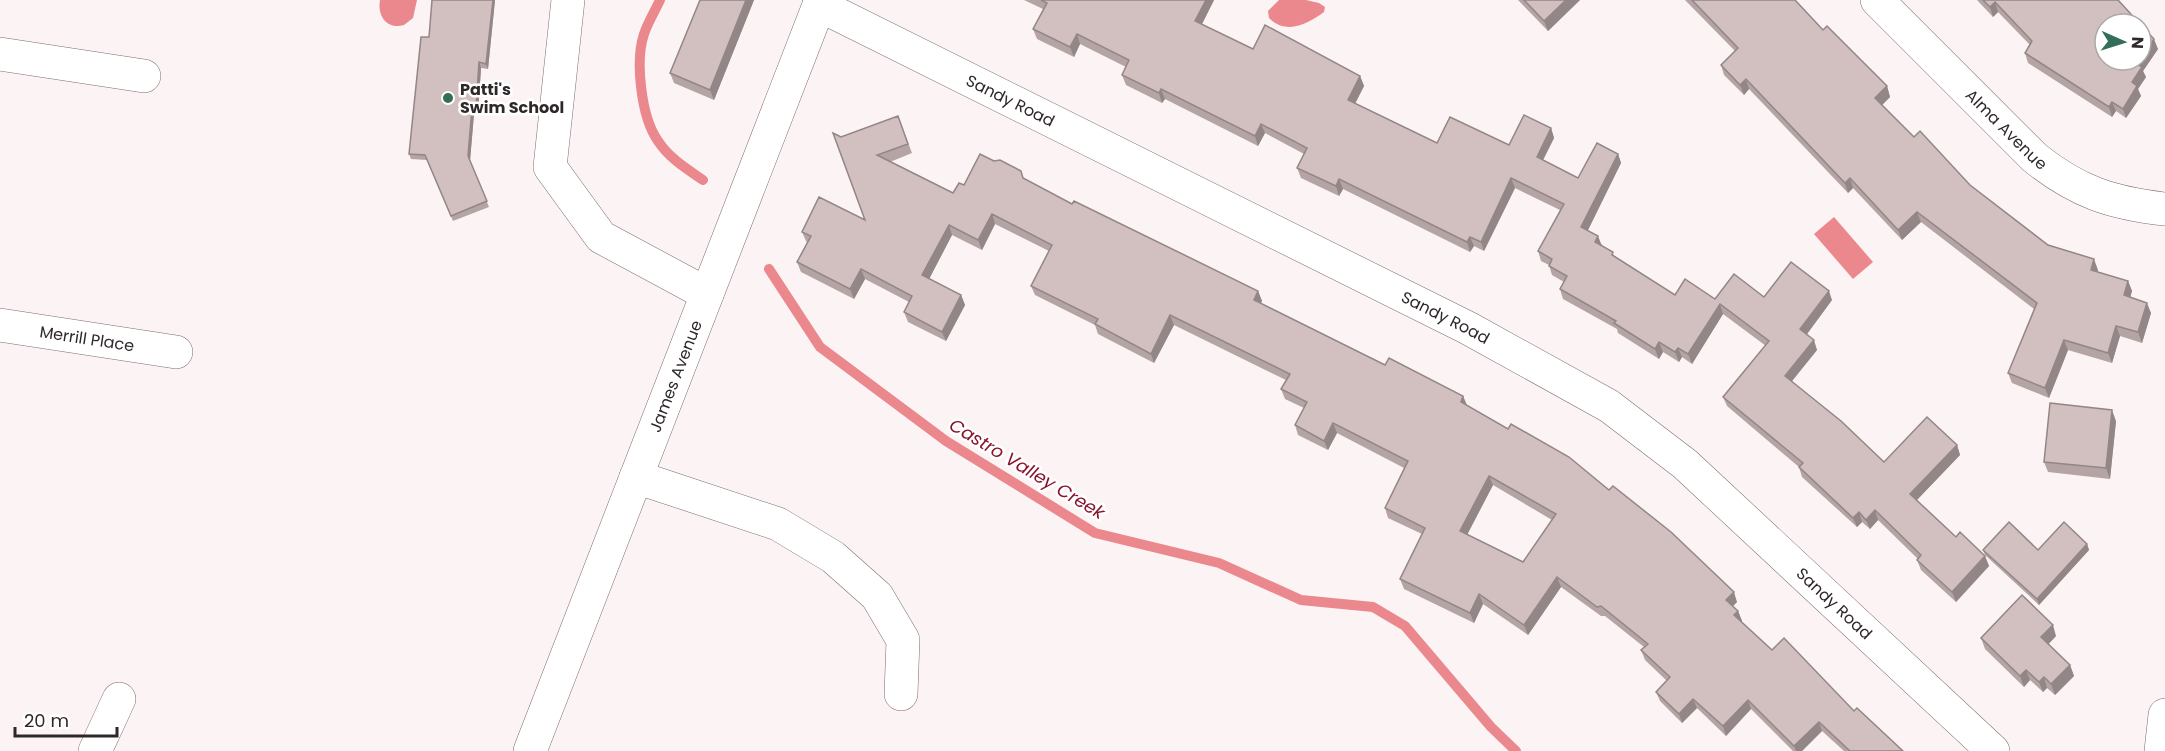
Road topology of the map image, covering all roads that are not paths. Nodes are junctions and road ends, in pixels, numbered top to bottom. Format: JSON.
{"nodes":[{"id":1,"x":568,"y":0,"type":"edge"},
{"id":2,"x":1877,"y":0,"type":"edge"},
{"id":3,"x":820,"y":2,"type":"edge"},
{"id":4,"x":0,"y":54,"type":"edge"},
{"id":5,"x":144,"y":76,"type":"dead end"},
{"id":6,"x":2165,"y":209,"type":"edge"},
{"id":7,"x":707,"y":294,"type":"junction"},
{"id":8,"x":0,"y":326,"type":"edge"},
{"id":9,"x":176,"y":352,"type":"dead end"},
{"id":10,"x":636,"y":477,"type":"junction"},
{"id":11,"x":901,"y":694,"type":"dead end"},
{"id":12,"x":119,"y":699,"type":"dead end"},
{"id":13,"x":2165,"y":716,"type":"edge"},
{"id":14,"x":95,"y":751,"type":"edge"},
{"id":15,"x":530,"y":751,"type":"edge"},
{"id":16,"x":1993,"y":751,"type":"edge"},
{"id":17,"x":2161,"y":751,"type":"edge"}],
"edges":[{"from":1,"to":7,"type":"street"},
{"from":2,"to":6,"type":"street","name":"Alma Avenue"},
{"from":3,"to":7,"type":"street","name":"James Avenue"},
{"from":3,"to":16,"type":"street","name":"Sandy Road"},
{"from":4,"to":5,"type":"street"},
{"from":7,"to":10,"type":"street","name":"James Avenue"},
{"from":8,"to":9,"type":"street","name":"Merrill Place"},
{"from":10,"to":11,"type":"street"},
{"from":10,"to":15,"type":"street","name":"James Avenue"},
{"from":12,"to":14,"type":"street"},
{"from":13,"to":17,"type":"street"}]}
